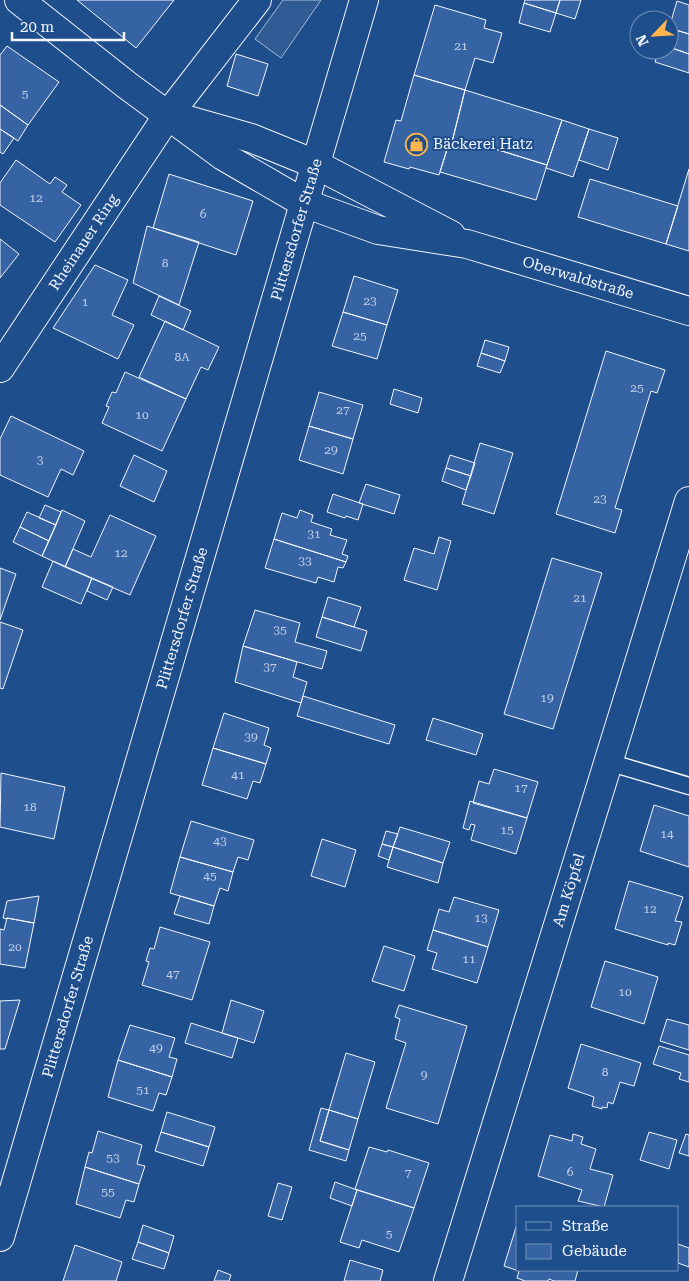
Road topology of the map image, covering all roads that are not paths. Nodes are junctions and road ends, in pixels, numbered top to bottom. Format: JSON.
{"nodes":[{"id":1,"x":19,"y":0,"type":"edge"},
{"id":2,"x":257,"y":0,"type":"edge"},
{"id":3,"x":364,"y":0,"type":"edge"},
{"id":4,"x":168,"y":115,"type":"junction"},
{"id":5,"x":315,"y":164,"type":"junction"},
{"id":6,"x":304,"y":203,"type":"junction"},
{"id":7,"x":467,"y":244,"type":"junction"},
{"id":8,"x":689,"y":311,"type":"edge"},
{"id":9,"x":0,"y":368,"type":"edge"},
{"id":10,"x":689,"y":501,"type":"edge"},
{"id":11,"x":608,"y":762,"type":"junction"},
{"id":12,"x":689,"y":786,"type":"edge"},
{"id":13,"x":0,"y":1237,"type":"edge"},
{"id":14,"x":448,"y":1281,"type":"edge"}],
"edges":[{"from":1,"to":4,"type":"street"},
{"from":2,"to":4,"type":"street","name":"Rheinauer Ring"},
{"from":3,"to":5,"type":"street","name":"Plittersdorfer Straße"},
{"from":4,"to":5,"type":"street"},
{"from":4,"to":6,"type":"street"},
{"from":4,"to":9,"type":"street","name":"Rheinauer Ring"},
{"from":5,"to":6,"type":"street","name":"Plittersdorfer Straße"},
{"from":5,"to":7,"type":"street","name":"Oberwaldstraße"},
{"from":6,"to":7,"type":"street","name":"Oberwaldstraße"},
{"from":6,"to":13,"type":"street","name":"Plittersdorfer Straße"},
{"from":7,"to":8,"type":"street","name":"Oberwaldstraße"},
{"from":10,"to":11,"type":"street","name":"Am Köpfel"},
{"from":11,"to":12,"type":"lane"},
{"from":11,"to":14,"type":"street","name":"Am Köpfel"}]}
